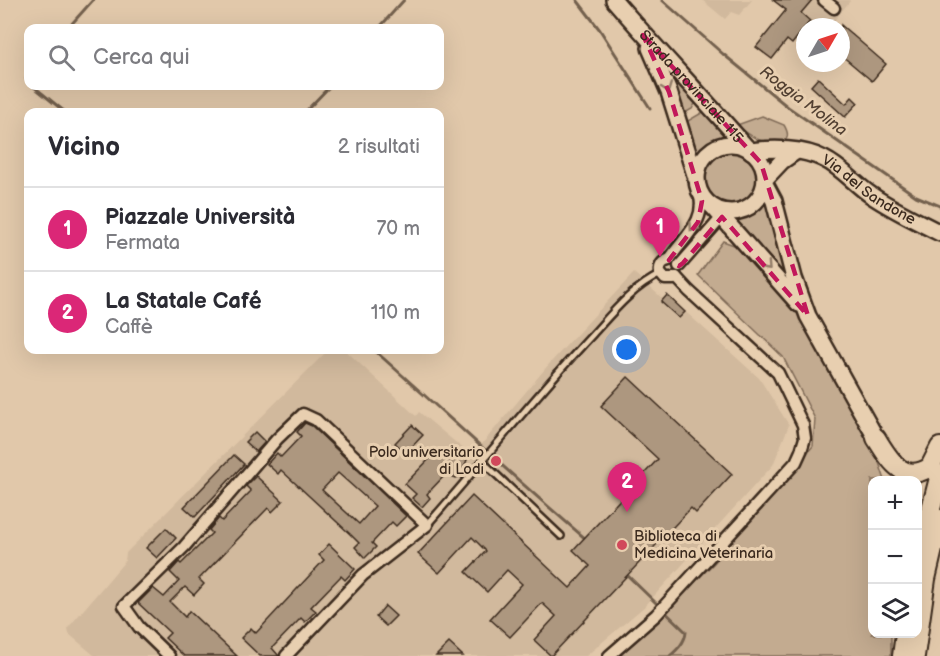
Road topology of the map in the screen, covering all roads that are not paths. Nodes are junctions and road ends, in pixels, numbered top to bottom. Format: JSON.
{"nodes":[{"id":1,"x":614,"y":0,"type":"edge"},
{"id":2,"x":824,"y":0,"type":"edge"},
{"id":3,"x":834,"y":8,"type":"dead end"},
{"id":4,"x":643,"y":35,"type":"junction"},
{"id":5,"x":748,"y":149,"type":"junction"},
{"id":6,"x":795,"y":152,"type":"junction"},
{"id":7,"x":765,"y":182,"type":"junction"},
{"id":8,"x":698,"y":186,"type":"junction"},
{"id":9,"x":723,"y":213,"type":"junction"},
{"id":10,"x":940,"y":233,"type":"edge"},
{"id":11,"x":738,"y":235,"type":"junction"},
{"id":12,"x":705,"y":238,"type":"junction"},
{"id":13,"x":675,"y":268,"type":"junction"},
{"id":14,"x":661,"y":274,"type":"junction"},
{"id":15,"x":808,"y":316,"type":"junction"},
{"id":16,"x":876,"y":438,"type":"junction"},
{"id":17,"x":940,"y":447,"type":"edge"},
{"id":18,"x":485,"y":460,"type":"junction"},
{"id":19,"x":940,"y":474,"type":"edge"},
{"id":20,"x":890,"y":476,"type":"edge"},
{"id":21,"x":940,"y":519,"type":"edge"},
{"id":22,"x":427,"y":525,"type":"junction"},
{"id":23,"x":561,"y":536,"type":"dead end"},
{"id":24,"x":922,"y":544,"type":"edge"},
{"id":25,"x":940,"y":546,"type":"edge"},
{"id":26,"x":926,"y":579,"type":"junction"},
{"id":27,"x":902,"y":638,"type":"edge"},
{"id":28,"x":905,"y":638,"type":"edge"},
{"id":29,"x":907,"y":655,"type":"edge"},
{"id":30,"x":169,"y":656,"type":"edge"},
{"id":31,"x":286,"y":656,"type":"edge"},
{"id":32,"x":609,"y":656,"type":"edge"}],
"edges":[{"from":1,"to":4,"type":"main road"},
{"from":2,"to":3,"type":"street"},
{"from":4,"to":5,"type":"main road","name":"Strada provinciale 115"},
{"from":4,"to":8,"type":"main road","name":"Strada provinciale 115","one_way":true},
{"from":5,"to":6,"type":"main road","name":"Via del Sandone"},
{"from":5,"to":7,"type":"main road"},
{"from":5,"to":8,"type":"main road"},
{"from":6,"to":7,"type":"main road"},
{"from":6,"to":10,"type":"main road","name":"Via del Sandone"},
{"from":7,"to":9,"type":"main road"},
{"from":7,"to":15,"type":"main road"},
{"from":8,"to":9,"type":"main road"},
{"from":8,"to":13,"type":"street","one_way":true},
{"from":9,"to":11,"type":"main road"},
{"from":9,"to":12,"type":"street"},
{"from":11,"to":12,"type":"street"},
{"from":11,"to":15,"type":"main road","one_way":true},
{"from":12,"to":13,"type":"street"},
{"from":13,"to":14,"type":"street"},
{"from":13,"to":14,"type":"street"},
{"from":13,"to":32,"type":"street"},
{"from":14,"to":18,"type":"lane"},
{"from":15,"to":16,"type":"main road"},
{"from":16,"to":17,"type":"highway"},
{"from":16,"to":20,"type":"highway"},
{"from":18,"to":22,"type":"lane"},
{"from":18,"to":23,"type":"lane"},
{"from":19,"to":24,"type":"highway"},
{"from":21,"to":26,"type":"highway"},
{"from":22,"to":30,"type":"street"},
{"from":22,"to":31,"type":"street"},
{"from":25,"to":26,"type":"highway"},
{"from":26,"to":29,"type":"highway"},
{"from":27,"to":29,"type":"highway"},
{"from":28,"to":29,"type":"highway"}]}
